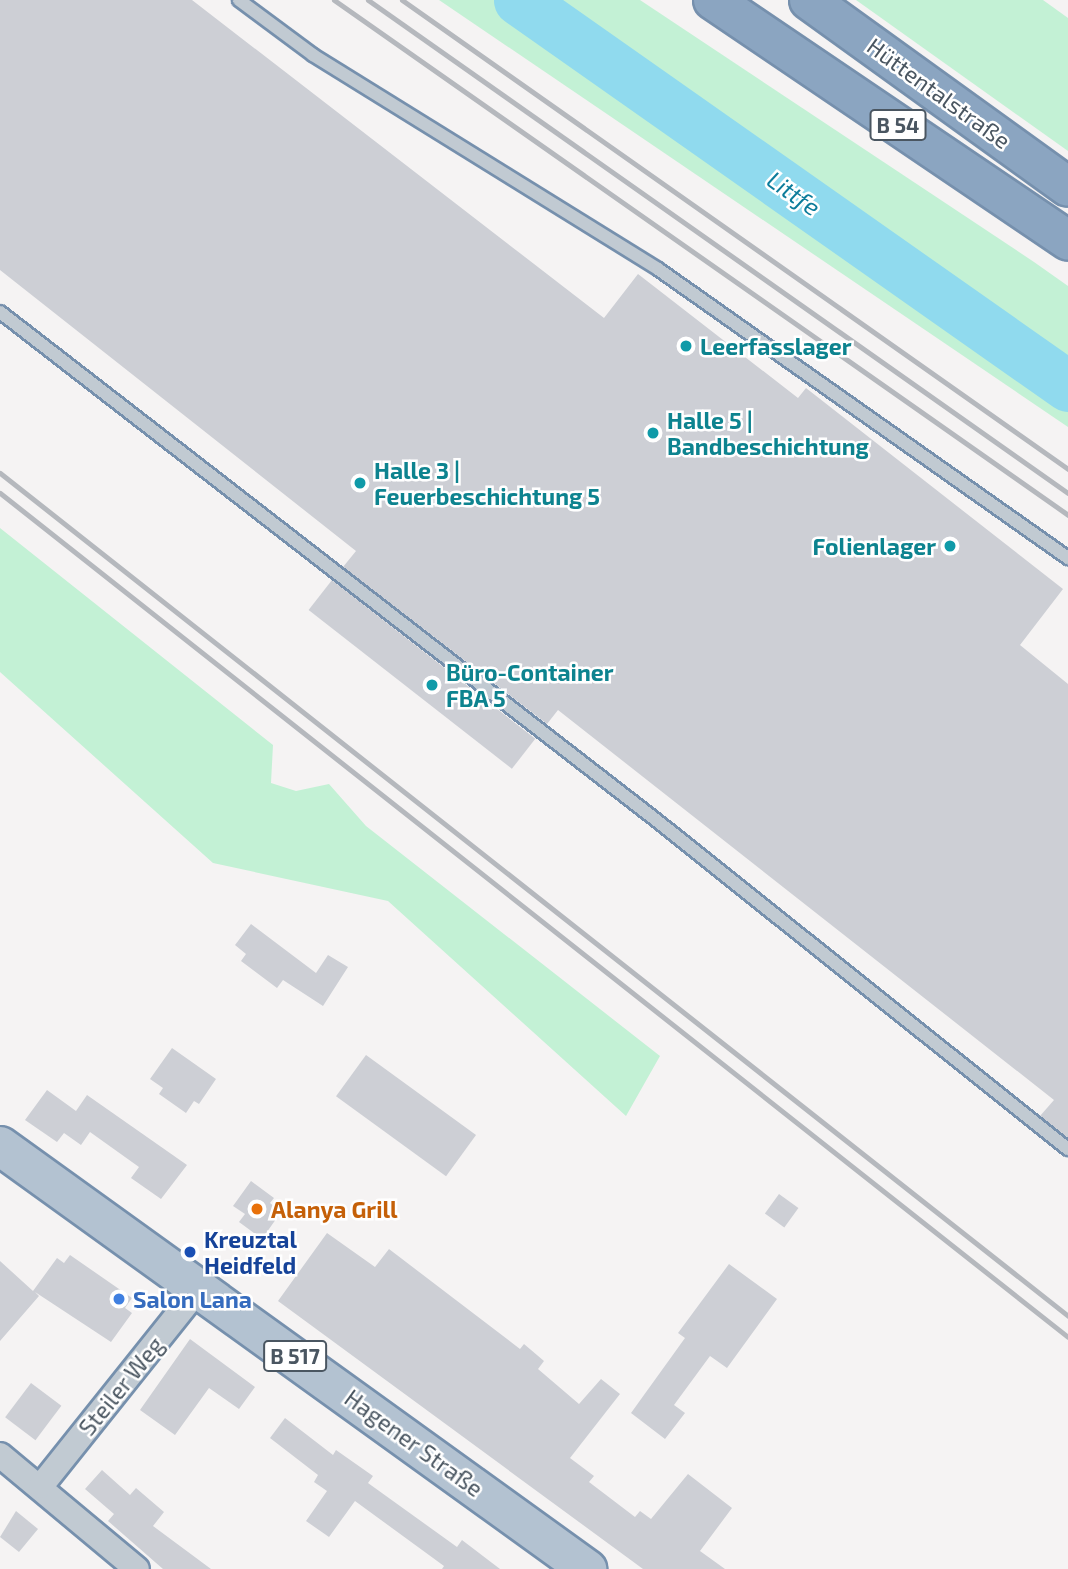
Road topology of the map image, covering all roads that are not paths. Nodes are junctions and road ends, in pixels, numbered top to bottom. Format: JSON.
{"nodes":[{"id":1,"x":239,"y":0,"type":"edge"},
{"id":2,"x":713,"y":0,"type":"edge"},
{"id":3,"x":809,"y":0,"type":"edge"},
{"id":4,"x":1068,"y":187,"type":"edge"},
{"id":5,"x":1068,"y":240,"type":"edge"},
{"id":6,"x":0,"y":312,"type":"edge"},
{"id":7,"x":1068,"y":558,"type":"edge"},
{"id":8,"x":0,"y":1146,"type":"edge"},
{"id":9,"x":1068,"y":1149,"type":"edge"},
{"id":10,"x":200,"y":1287,"type":"junction"},
{"id":11,"x":0,"y":1455,"type":"edge"},
{"id":12,"x":41,"y":1486,"type":"junction"},
{"id":13,"x":137,"y":1569,"type":"edge"},
{"id":14,"x":587,"y":1569,"type":"edge"}],
"edges":[{"from":1,"to":7,"type":"lane"},
{"from":2,"to":5,"type":"highway","name":"Hüttentalstraße","number":"B 54"},
{"from":3,"to":4,"type":"highway","name":"Hüttentalstraße","number":"B 54"},
{"from":6,"to":9,"type":"lane"},
{"from":8,"to":10,"type":"main road","name":"Hagener Straße","number":"B 517"},
{"from":10,"to":12,"type":"street","name":"Steiler Weg"},
{"from":10,"to":14,"type":"main road","name":"Hagener Straße","number":"B 517"},
{"from":11,"to":12,"type":"street"},
{"from":12,"to":13,"type":"street"}]}
